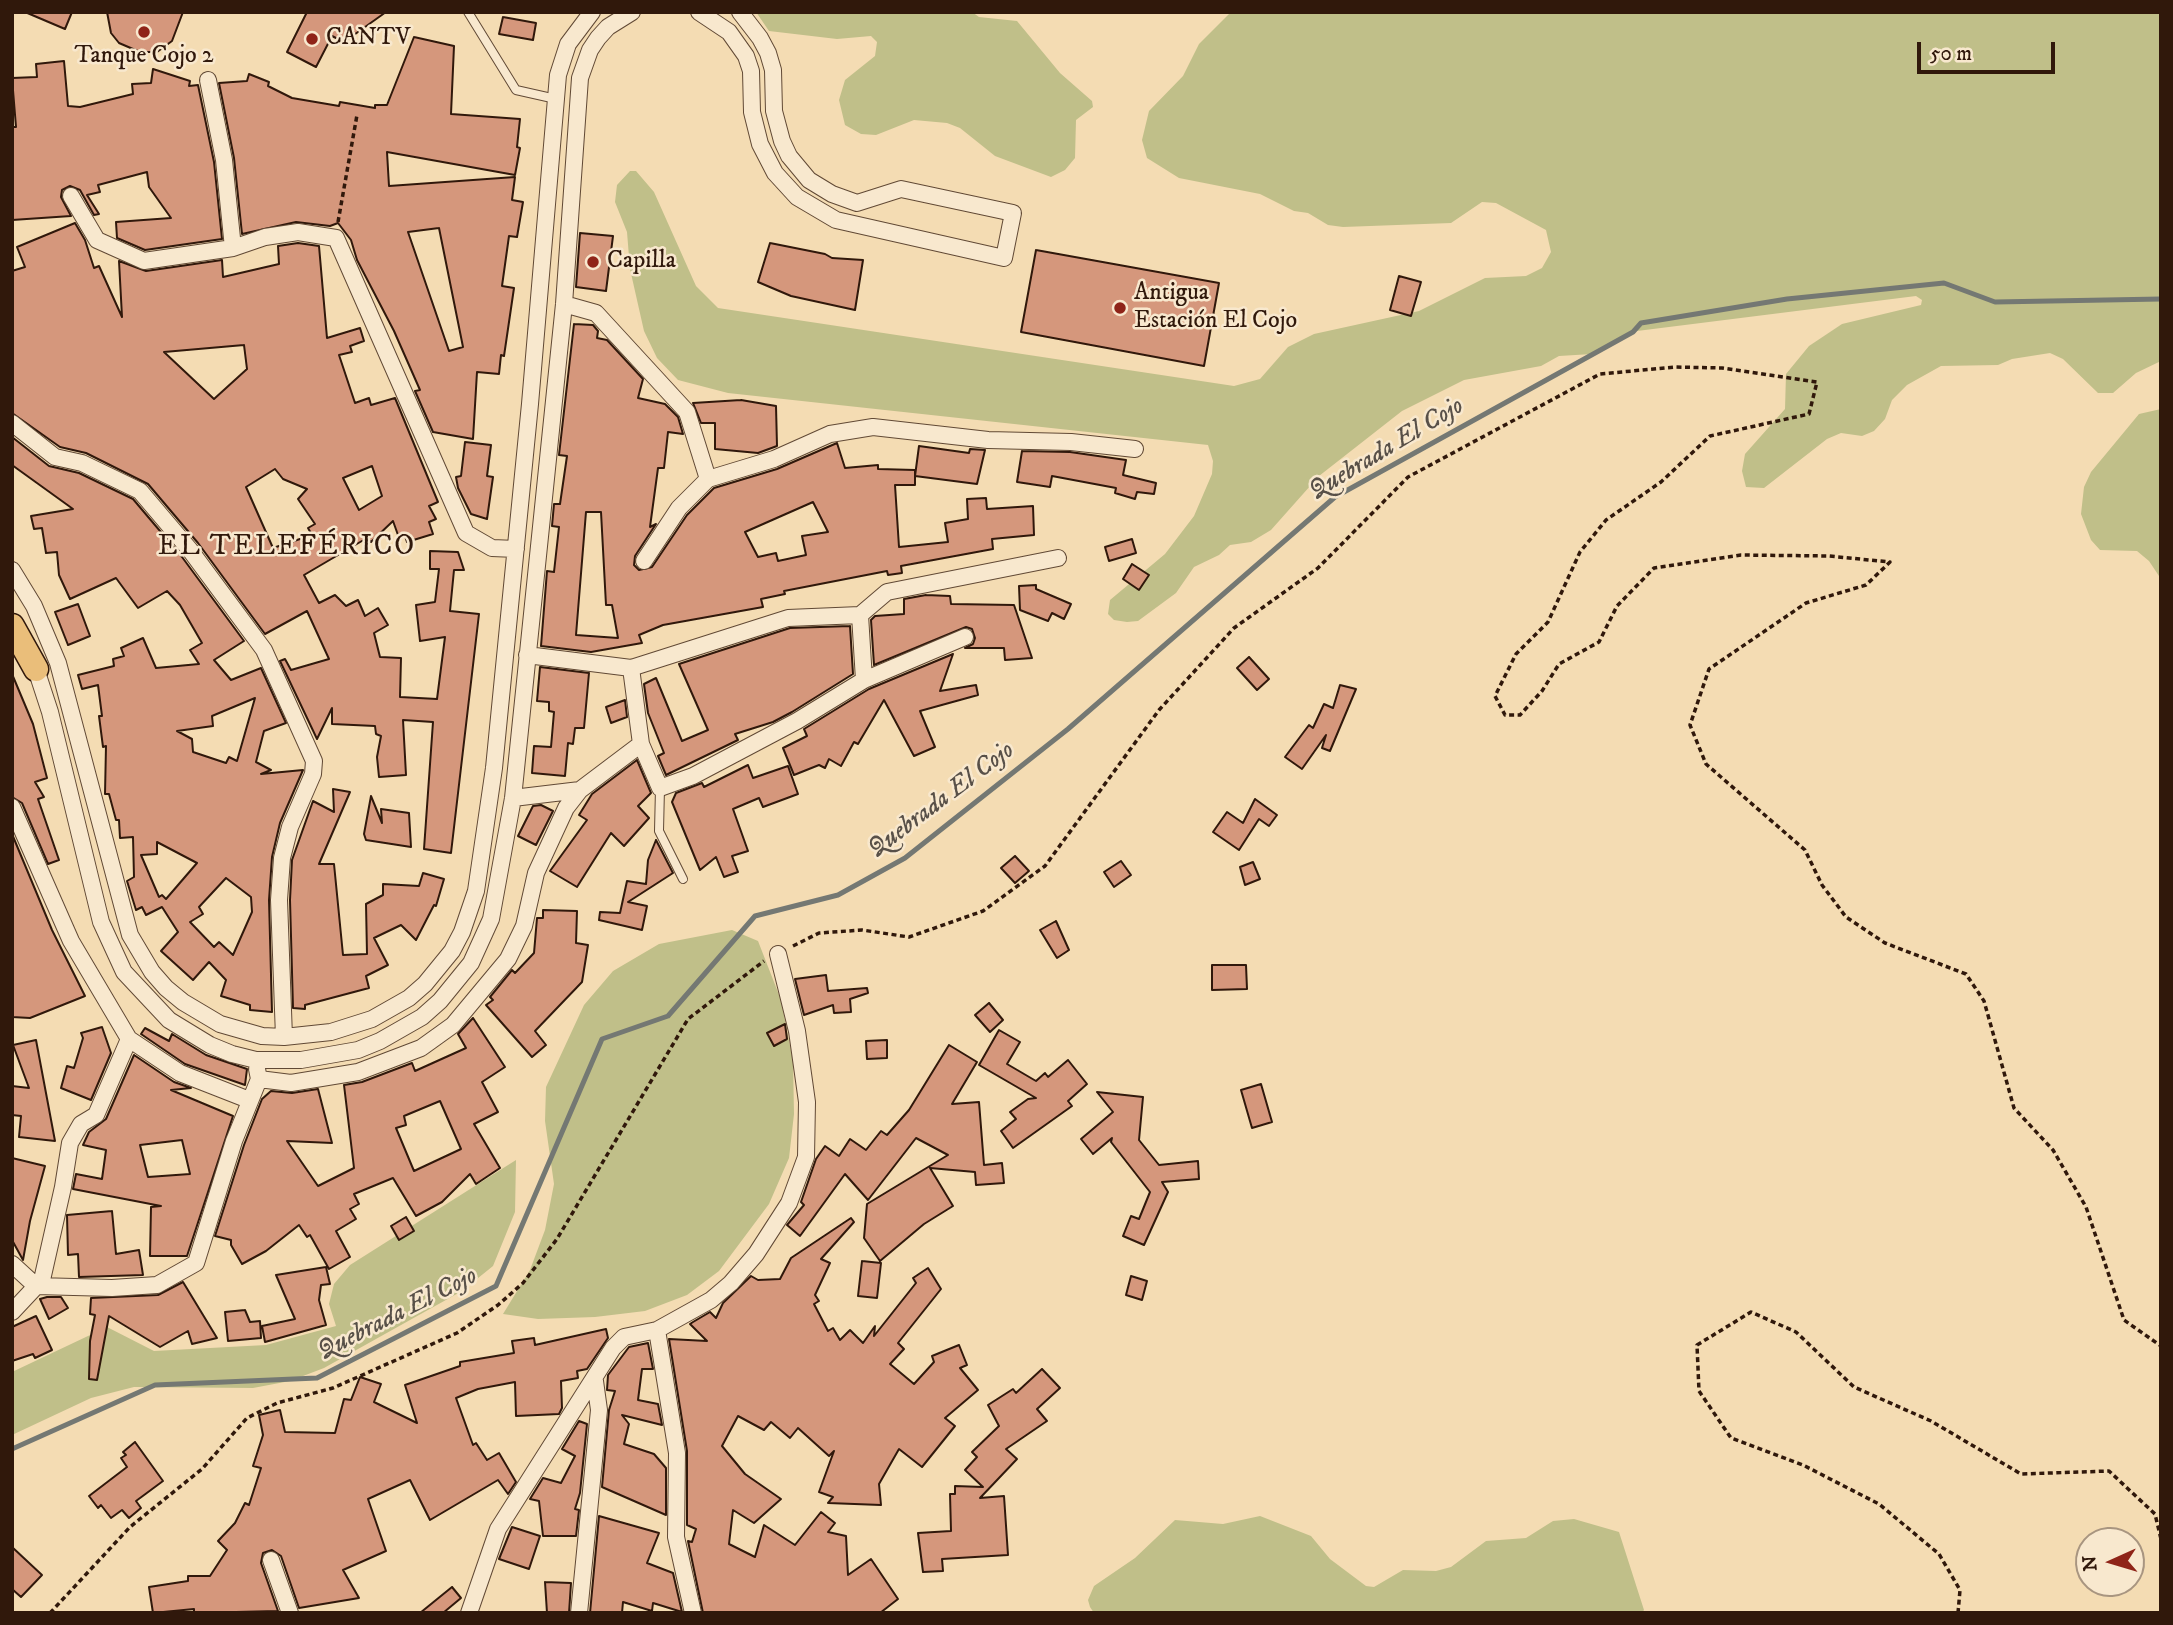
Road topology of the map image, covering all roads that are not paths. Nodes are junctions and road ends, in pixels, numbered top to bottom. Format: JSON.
{"nodes":[{"id":1,"x":468,"y":12,"type":"edge"},
{"id":2,"x":592,"y":12,"type":"edge"},
{"id":3,"x":632,"y":12,"type":"edge"},
{"id":4,"x":699,"y":12,"type":"edge"},
{"id":5,"x":740,"y":12,"type":"edge"},
{"id":6,"x":208,"y":79,"type":"dead end"},
{"id":7,"x":556,"y":99,"type":"junction"},
{"id":8,"x":71,"y":196,"type":"dead end"},
{"id":9,"x":233,"y":248,"type":"junction"},
{"id":10,"x":564,"y":304,"type":"junction"},
{"id":11,"x":12,"y":423,"type":"edge"},
{"id":12,"x":1135,"y":449,"type":"dead end"},
{"id":13,"x":708,"y":479,"type":"junction"},
{"id":14,"x":516,"y":549,"type":"junction"},
{"id":15,"x":1058,"y":558,"type":"dead end"},
{"id":16,"x":643,"y":561,"type":"dead end"},
{"id":17,"x":12,"y":570,"type":"edge"},
{"id":18,"x":12,"y":613,"type":"edge"},
{"id":19,"x":860,"y":615,"type":"junction"},
{"id":20,"x":12,"y":626,"type":"edge"},
{"id":21,"x":965,"y":637,"type":"dead end"},
{"id":22,"x":527,"y":655,"type":"junction"},
{"id":23,"x":36,"y":668,"type":"junction"},
{"id":24,"x":631,"y":668,"type":"junction"},
{"id":25,"x":864,"y":680,"type":"junction"},
{"id":26,"x":641,"y":744,"type":"junction"},
{"id":27,"x":660,"y":788,"type":"junction"},
{"id":28,"x":580,"y":790,"type":"junction"},
{"id":29,"x":513,"y":798,"type":"junction"},
{"id":30,"x":12,"y":807,"type":"edge"},
{"id":31,"x":683,"y":879,"type":"dead end"},
{"id":32,"x":778,"y":954,"type":"road end"},
{"id":33,"x":284,"y":1037,"type":"junction"},
{"id":34,"x":129,"y":1039,"type":"junction"},
{"id":35,"x":256,"y":1060,"type":"junction"},
{"id":36,"x":259,"y":1079,"type":"junction"},
{"id":37,"x":249,"y":1100,"type":"junction"},
{"id":38,"x":12,"y":1264,"type":"edge"},
{"id":39,"x":36,"y":1286,"type":"junction"},
{"id":40,"x":12,"y":1312,"type":"edge"},
{"id":41,"x":657,"y":1330,"type":"junction"},
{"id":42,"x":595,"y":1381,"type":"junction"},
{"id":43,"x":271,"y":1560,"type":"dead end"},
{"id":44,"x":290,"y":1613,"type":"edge"},
{"id":45,"x":469,"y":1613,"type":"edge"},
{"id":46,"x":579,"y":1613,"type":"edge"},
{"id":47,"x":693,"y":1613,"type":"edge"}],
"edges":[{"from":1,"to":7,"type":"lane"},
{"from":2,"to":7,"type":"street"},
{"from":3,"to":10,"type":"street"},
{"from":4,"to":5,"type":"street"},
{"from":6,"to":9,"type":"street"},
{"from":7,"to":14,"type":"street"},
{"from":8,"to":9,"type":"street"},
{"from":9,"to":14,"type":"street"},
{"from":10,"to":13,"type":"street"},
{"from":10,"to":22,"type":"street"},
{"from":11,"to":33,"type":"street"},
{"from":12,"to":13,"type":"street"},
{"from":13,"to":16,"type":"street"},
{"from":14,"to":33,"type":"street"},
{"from":15,"to":19,"type":"street"},
{"from":17,"to":33,"type":"street"},
{"from":18,"to":23,"type":"street"},
{"from":19,"to":24,"type":"street"},
{"from":19,"to":25,"type":"street"},
{"from":20,"to":23,"type":"main road"},
{"from":21,"to":25,"type":"street"},
{"from":22,"to":24,"type":"street"},
{"from":22,"to":29,"type":"street"},
{"from":23,"to":35,"type":"street"},
{"from":24,"to":26,"type":"street"},
{"from":25,"to":27,"type":"street"},
{"from":26,"to":27,"type":"street"},
{"from":26,"to":28,"type":"street"},
{"from":27,"to":31,"type":"lane"},
{"from":28,"to":29,"type":"street"},
{"from":28,"to":36,"type":"street"},
{"from":29,"to":35,"type":"street"},
{"from":30,"to":34,"type":"street"},
{"from":32,"to":41,"type":"street"},
{"from":34,"to":37,"type":"street"},
{"from":34,"to":39,"type":"street"},
{"from":35,"to":36,"type":"street"},
{"from":36,"to":37,"type":"street"},
{"from":37,"to":39,"type":"street"},
{"from":38,"to":39,"type":"street"},
{"from":39,"to":40,"type":"street"},
{"from":41,"to":42,"type":"street"},
{"from":41,"to":47,"type":"street"},
{"from":42,"to":45,"type":"street"},
{"from":42,"to":46,"type":"street"},
{"from":43,"to":44,"type":"street"}]}
